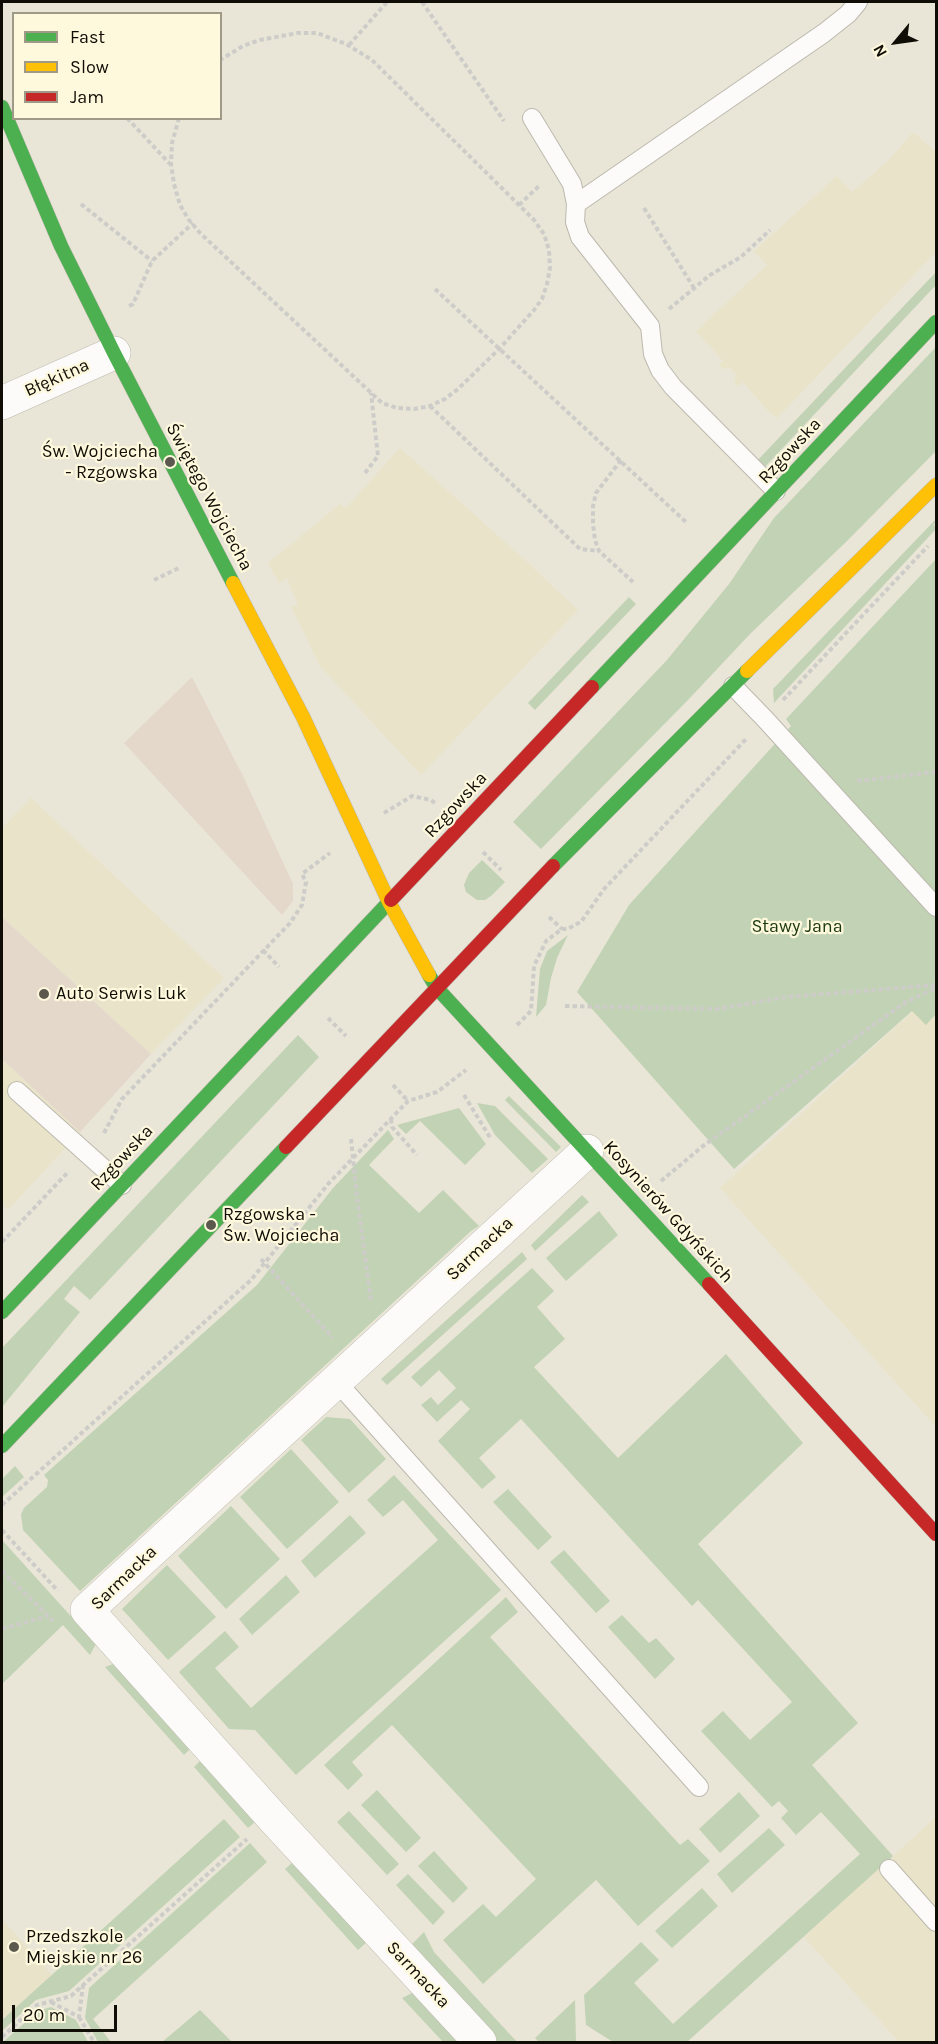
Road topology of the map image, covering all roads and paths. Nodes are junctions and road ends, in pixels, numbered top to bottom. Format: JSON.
{"nodes":[{"id":1,"x":387,"y":2,"type":"edge"},
{"id":2,"x":422,"y":2,"type":"edge"},
{"id":3,"x":858,"y":2,"type":"edge"},
{"id":4,"x":349,"y":45,"type":"junction"},
{"id":5,"x":222,"y":59,"type":"edge"},
{"id":6,"x":2,"y":107,"type":"edge"},
{"id":7,"x":532,"y":118,"type":"dead end"},
{"id":8,"x":129,"y":120,"type":"edge"},
{"id":9,"x":178,"y":120,"type":"edge"},
{"id":10,"x":506,"y":125,"type":"dead end"},
{"id":11,"x":171,"y":164,"type":"junction"},
{"id":12,"x":79,"y":202,"type":"dead end"},
{"id":13,"x":576,"y":204,"type":"junction"},
{"id":14,"x":644,"y":208,"type":"dead end"},
{"id":15,"x":193,"y":223,"type":"junction"},
{"id":16,"x":770,"y":230,"type":"dead end"},
{"id":17,"x":152,"y":261,"type":"junction"},
{"id":18,"x":694,"y":288,"type":"junction"},
{"id":19,"x":435,"y":289,"type":"dead end"},
{"id":20,"x":125,"y":310,"type":"dead end"},
{"id":21,"x":936,"y":322,"type":"edge"},
{"id":22,"x":650,"y":326,"type":"junction"},
{"id":23,"x":500,"y":348,"type":"junction"},
{"id":24,"x":114,"y":353,"type":"junction"},
{"id":25,"x":371,"y":393,"type":"junction"},
{"id":26,"x":2,"y":404,"type":"edge"},
{"id":27,"x":430,"y":406,"type":"junction"},
{"id":28,"x":621,"y":460,"type":"junction"},
{"id":29,"x":365,"y":473,"type":"dead end"},
{"id":30,"x":936,"y":485,"type":"edge"},
{"id":31,"x":776,"y":491,"type":"junction"},
{"id":32,"x":687,"y":523,"type":"dead end"},
{"id":33,"x":599,"y":551,"type":"junction"},
{"id":34,"x":178,"y":568,"type":"dead end"},
{"id":35,"x":154,"y":580,"type":"dead end"},
{"id":36,"x":633,"y":582,"type":"dead end"},
{"id":37,"x":733,"y":686,"type":"junction"},
{"id":38,"x":936,"y":772,"type":"edge"},
{"id":39,"x":825,"y":784,"type":"junction"},
{"id":40,"x":302,"y":874,"type":"dead end"},
{"id":41,"x":388,"y":902,"type":"junction"},
{"id":42,"x":936,"y":907,"type":"edge"},
{"id":43,"x":562,"y":929,"type":"dead end"},
{"id":44,"x":263,"y":950,"type":"junction"},
{"id":45,"x":436,"y":987,"type":"junction"},
{"id":46,"x":936,"y":987,"type":"edge"},
{"id":47,"x":304,"y":992,"type":"junction"},
{"id":48,"x":565,"y":1006,"type":"dead end"},
{"id":49,"x":492,"y":1047,"type":"junction"},
{"id":50,"x":368,"y":1059,"type":"junction"},
{"id":51,"x":17,"y":1091,"type":"dead end"},
{"id":52,"x":464,"y":1095,"type":"dead end"},
{"id":53,"x":408,"y":1101,"type":"junction"},
{"id":54,"x":392,"y":1118,"type":"junction"},
{"id":55,"x":351,"y":1139,"type":"dead end"},
{"id":56,"x":491,"y":1139,"type":"dead end"},
{"id":57,"x":587,"y":1151,"type":"junction"},
{"id":58,"x":86,"y":1152,"type":"junction"},
{"id":59,"x":417,"y":1155,"type":"dead end"},
{"id":60,"x":353,"y":1158,"type":"junction"},
{"id":61,"x":122,"y":1185,"type":"junction"},
{"id":62,"x":635,"y":1203,"type":"junction"},
{"id":63,"x":2,"y":1242,"type":"edge"},
{"id":64,"x":261,"y":1259,"type":"dead end"},
{"id":65,"x":266,"y":1264,"type":"junction"},
{"id":66,"x":2,"y":1312,"type":"edge"},
{"id":67,"x":356,"y":1362,"type":"junction"},
{"id":68,"x":2,"y":1446,"type":"edge"},
{"id":69,"x":2,"y":1505,"type":"edge"},
{"id":70,"x":2,"y":1530,"type":"edge"},
{"id":71,"x":936,"y":1534,"type":"edge"},
{"id":72,"x":2,"y":1571,"type":"edge"},
{"id":73,"x":87,"y":1610,"type":"junction"},
{"id":74,"x":48,"y":1616,"type":"junction"},
{"id":75,"x":60,"y":1628,"type":"dead end"},
{"id":76,"x":2,"y":1629,"type":"edge"},
{"id":77,"x":699,"y":1787,"type":"dead end"},
{"id":78,"x":273,"y":1818,"type":"junction"},
{"id":79,"x":889,"y":1869,"type":"dead end"},
{"id":80,"x":936,"y":1922,"type":"edge"},
{"id":81,"x":83,"y":1985,"type":"junction"},
{"id":82,"x":50,"y":2002,"type":"junction"},
{"id":83,"x":79,"y":2017,"type":"junction"},
{"id":84,"x":2,"y":2037,"type":"edge"},
{"id":85,"x":94,"y":2043,"type":"edge"},
{"id":86,"x":480,"y":2043,"type":"edge"}],
"edges":[{"from":1,"to":4,"type":"path"},
{"from":2,"to":10,"type":"path"},
{"from":3,"to":13,"type":"lane"},
{"from":4,"to":5,"type":"path"},
{"from":4,"to":23,"type":"path"},
{"from":6,"to":24,"type":"main road","name":"Świętego Wojciecha"},
{"from":7,"to":13,"type":"lane"},
{"from":8,"to":11,"type":"path"},
{"from":9,"to":11,"type":"path"},
{"from":11,"to":15,"type":"path"},
{"from":12,"to":17,"type":"path"},
{"from":13,"to":22,"type":"lane"},
{"from":14,"to":18,"type":"path"},
{"from":15,"to":17,"type":"path"},
{"from":15,"to":25,"type":"path"},
{"from":16,"to":18,"type":"path"},
{"from":17,"to":20,"type":"path"},
{"from":18,"to":22,"type":"path"},
{"from":19,"to":23,"type":"path"},
{"from":21,"to":31,"type":"main road","name":"Rzgowska"},
{"from":22,"to":31,"type":"lane"},
{"from":23,"to":27,"type":"path"},
{"from":23,"to":28,"type":"path"},
{"from":24,"to":26,"type":"street","name":"Błękitna"},
{"from":24,"to":41,"type":"main road","name":"Świętego Wojciecha"},
{"from":25,"to":27,"type":"path"},
{"from":25,"to":29,"type":"path"},
{"from":27,"to":33,"type":"path"},
{"from":28,"to":32,"type":"path"},
{"from":28,"to":33,"type":"path"},
{"from":30,"to":37,"type":"main road"},
{"from":31,"to":41,"type":"main road","name":"Rzgowska"},
{"from":33,"to":36,"type":"path"},
{"from":34,"to":35,"type":"path"},
{"from":37,"to":39,"type":"lane"},
{"from":37,"to":45,"type":"main road"},
{"from":38,"to":39,"type":"path"},
{"from":39,"to":42,"type":"lane"},
{"from":40,"to":44,"type":"path"},
{"from":41,"to":45,"type":"main road","name":"Kosynierów Gdyńskich"},
{"from":41,"to":47,"type":"main road","name":"Rzgowska"},
{"from":43,"to":49,"type":"path"},
{"from":44,"to":47,"type":"path"},
{"from":44,"to":58,"type":"path"},
{"from":45,"to":49,"type":"main road","name":"Kosynierów Gdyńskich"},
{"from":45,"to":50,"type":"main road"},
{"from":46,"to":48,"type":"path"},
{"from":46,"to":62,"type":"path"},
{"from":47,"to":50,"type":"path"},
{"from":47,"to":61,"type":"main road","name":"Rzgowska"},
{"from":49,"to":53,"type":"path"},
{"from":49,"to":57,"type":"main road","name":"Kosynierów Gdyńskich"},
{"from":50,"to":53,"type":"path"},
{"from":50,"to":68,"type":"main road"},
{"from":51,"to":58,"type":"lane"},
{"from":52,"to":56,"type":"path"},
{"from":53,"to":54,"type":"path"},
{"from":54,"to":59,"type":"path"},
{"from":54,"to":60,"type":"path"},
{"from":55,"to":60,"type":"path"},
{"from":57,"to":62,"type":"main road","name":"Kosynierów Gdyńskich"},
{"from":57,"to":67,"type":"street","name":"Sarmacka"},
{"from":58,"to":61,"type":"lane"},
{"from":58,"to":63,"type":"path"},
{"from":60,"to":65,"type":"path"},
{"from":60,"to":67,"type":"path"},
{"from":61,"to":66,"type":"main road","name":"Rzgowska"},
{"from":62,"to":71,"type":"main road","name":"Kosynierów Gdyńskich"},
{"from":64,"to":65,"type":"path"},
{"from":65,"to":67,"type":"path"},
{"from":65,"to":69,"type":"path"},
{"from":67,"to":73,"type":"street","name":"Sarmacka"},
{"from":67,"to":77,"type":"lane"},
{"from":70,"to":73,"type":"path"},
{"from":72,"to":74,"type":"path"},
{"from":73,"to":78,"type":"street","name":"Sarmacka"},
{"from":74,"to":75,"type":"path"},
{"from":74,"to":76,"type":"path"},
{"from":78,"to":81,"type":"path"},
{"from":78,"to":86,"type":"street","name":"Sarmacka"},
{"from":79,"to":80,"type":"lane"},
{"from":81,"to":82,"type":"path"},
{"from":81,"to":83,"type":"path"},
{"from":82,"to":83,"type":"path"},
{"from":82,"to":84,"type":"path"},
{"from":83,"to":85,"type":"path"}]}
